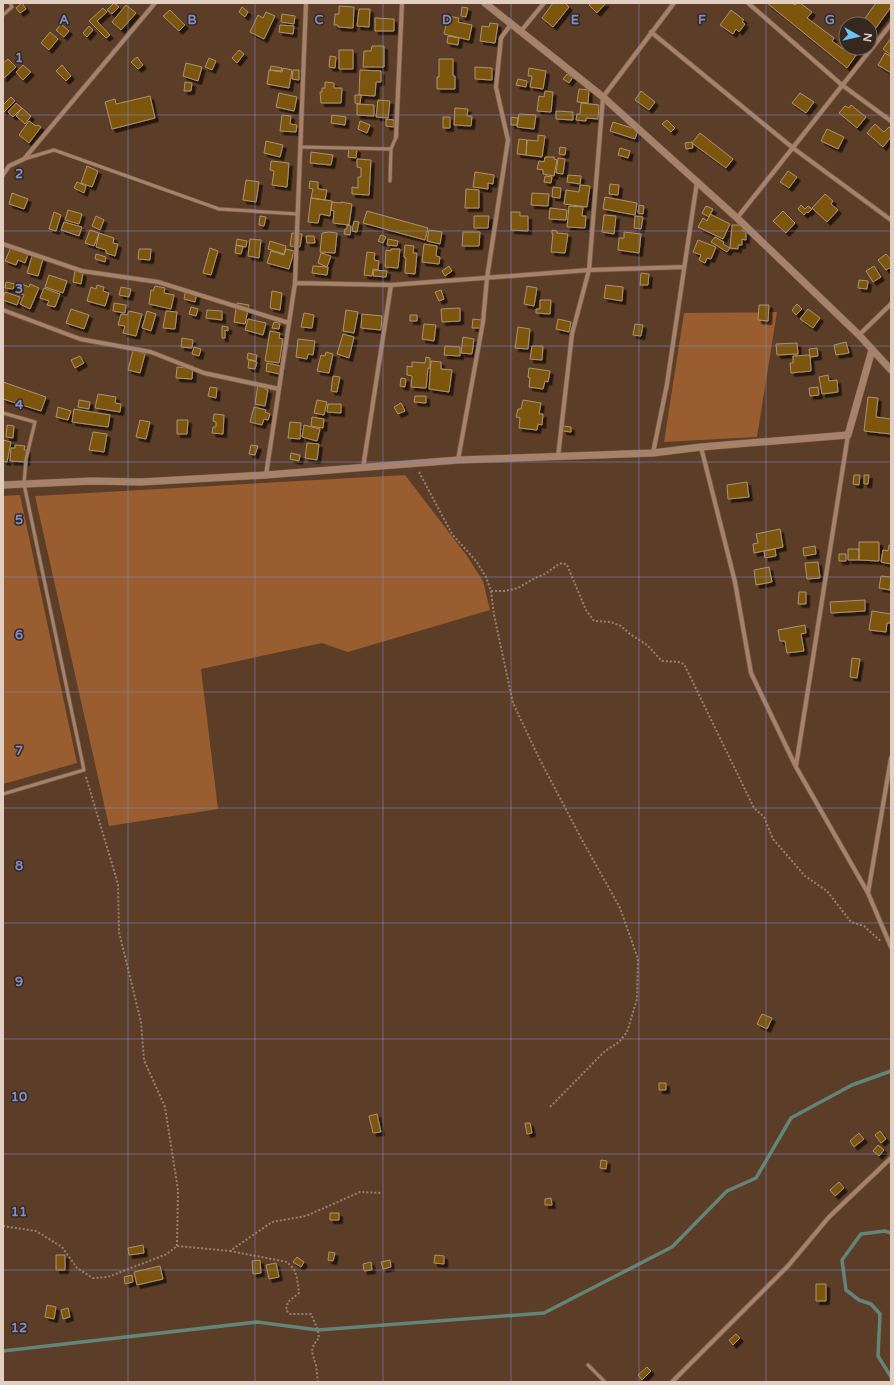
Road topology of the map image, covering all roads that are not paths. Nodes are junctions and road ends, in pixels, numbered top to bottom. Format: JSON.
{"nodes":[{"id":1,"x":10,"y":3,"type":"edge"},
{"id":2,"x":155,"y":3,"type":"edge"},
{"id":3,"x":306,"y":3,"type":"edge"},
{"id":4,"x":402,"y":3,"type":"edge"},
{"id":5,"x":485,"y":3,"type":"edge"},
{"id":6,"x":544,"y":3,"type":"edge"},
{"id":7,"x":674,"y":3,"type":"edge"},
{"id":8,"x":748,"y":3,"type":"edge"},
{"id":9,"x":3,"y":15,"type":"edge"},
{"id":10,"x":511,"y":24,"type":"junction"},
{"id":11,"x":891,"y":24,"type":"edge"},
{"id":12,"x":521,"y":31,"type":"junction"},
{"id":13,"x":651,"y":32,"type":"junction"},
{"id":14,"x":842,"y":85,"type":"junction"},
{"id":15,"x":603,"y":97,"type":"junction"},
{"id":16,"x":891,"y":121,"type":"edge"},
{"id":17,"x":396,"y":137,"type":"joint"},
{"id":18,"x":301,"y":147,"type":"junction"},
{"id":19,"x":793,"y":148,"type":"junction"},
{"id":20,"x":390,"y":149,"type":"junction"},
{"id":21,"x":24,"y":159,"type":"junction"},
{"id":22,"x":3,"y":162,"type":"edge"},
{"id":23,"x":9,"y":166,"type":"junction"},
{"id":24,"x":3,"y":175,"type":"edge"},
{"id":25,"x":390,"y":182,"type":"dead end"},
{"id":26,"x":697,"y":182,"type":"junction"},
{"id":27,"x":298,"y":214,"type":"junction"},
{"id":28,"x":737,"y":218,"type":"junction"},
{"id":29,"x":891,"y":220,"type":"edge"},
{"id":30,"x":3,"y":244,"type":"edge"},
{"id":31,"x":684,"y":267,"type":"junction"},
{"id":32,"x":589,"y":270,"type":"junction"},
{"id":33,"x":487,"y":278,"type":"junction"},
{"id":34,"x":296,"y":283,"type":"junction"},
{"id":35,"x":391,"y":285,"type":"junction"},
{"id":36,"x":891,"y":304,"type":"edge"},
{"id":37,"x":3,"y":310,"type":"edge"},
{"id":38,"x":289,"y":323,"type":"junction"},
{"id":39,"x":859,"y":336,"type":"junction"},
{"id":40,"x":872,"y":350,"type":"junction"},
{"id":41,"x":891,"y":370,"type":"edge"},
{"id":42,"x":279,"y":390,"type":"junction"},
{"id":43,"x":3,"y":413,"type":"edge"},
{"id":44,"x":848,"y":435,"type":"junction"},
{"id":45,"x":701,"y":447,"type":"junction"},
{"id":46,"x":653,"y":453,"type":"junction"},
{"id":47,"x":558,"y":457,"type":"junction"},
{"id":48,"x":458,"y":460,"type":"junction"},
{"id":49,"x":363,"y":468,"type":"junction"},
{"id":50,"x":266,"y":475,"type":"junction"},
{"id":51,"x":24,"y":484,"type":"junction"},
{"id":52,"x":3,"y":485,"type":"edge"},
{"id":53,"x":891,"y":758,"type":"edge"},
{"id":54,"x":796,"y":767,"type":"junction"},
{"id":55,"x":3,"y":794,"type":"edge"},
{"id":56,"x":868,"y":893,"type":"junction"},
{"id":57,"x":890,"y":945,"type":"edge"},
{"id":58,"x":891,"y":1158,"type":"edge"},
{"id":59,"x":588,"y":1366,"type":"dead end"},
{"id":60,"x":605,"y":1382,"type":"edge"},
{"id":61,"x":672,"y":1382,"type":"edge"}],
"edges":[{"from":1,"to":9,"type":"lane"},
{"from":2,"to":21,"type":"street"},
{"from":3,"to":18,"type":"street"},
{"from":4,"to":17,"type":"street"},
{"from":5,"to":10,"type":"street"},
{"from":6,"to":12,"type":"street"},
{"from":7,"to":13,"type":"street"},
{"from":8,"to":14,"type":"street"},
{"from":10,"to":12,"type":"street"},
{"from":10,"to":33,"type":"street"},
{"from":11,"to":14,"type":"street"},
{"from":12,"to":15,"type":"street"},
{"from":13,"to":15,"type":"street"},
{"from":13,"to":19,"type":"street"},
{"from":14,"to":16,"type":"street"},
{"from":14,"to":19,"type":"street"},
{"from":15,"to":26,"type":"street"},
{"from":15,"to":32,"type":"street"},
{"from":17,"to":20,"type":"lane"},
{"from":18,"to":20,"type":"lane"},
{"from":18,"to":27,"type":"street"},
{"from":19,"to":28,"type":"street"},
{"from":19,"to":29,"type":"street"},
{"from":20,"to":25,"type":"lane"},
{"from":21,"to":23,"type":"street"},
{"from":21,"to":27,"type":"lane"},
{"from":22,"to":23,"type":"street"},
{"from":23,"to":24,"type":"street"},
{"from":26,"to":28,"type":"street"},
{"from":26,"to":31,"type":"street"},
{"from":27,"to":34,"type":"street"},
{"from":28,"to":39,"type":"street"},
{"from":30,"to":38,"type":"street"},
{"from":31,"to":32,"type":"street"},
{"from":31,"to":46,"type":"street"},
{"from":32,"to":33,"type":"street"},
{"from":32,"to":47,"type":"street"},
{"from":33,"to":35,"type":"street"},
{"from":33,"to":48,"type":"street"},
{"from":34,"to":35,"type":"street"},
{"from":34,"to":38,"type":"street"},
{"from":35,"to":49,"type":"street"},
{"from":36,"to":39,"type":"street"},
{"from":37,"to":42,"type":"street"},
{"from":38,"to":42,"type":"street"},
{"from":39,"to":40,"type":"street"},
{"from":40,"to":41,"type":"street"},
{"from":40,"to":44,"type":"street"},
{"from":42,"to":50,"type":"street"},
{"from":43,"to":51,"type":"lane"},
{"from":44,"to":45,"type":"street"},
{"from":44,"to":54,"type":"street"},
{"from":45,"to":46,"type":"street"},
{"from":45,"to":54,"type":"street"},
{"from":46,"to":47,"type":"street"},
{"from":47,"to":48,"type":"street"},
{"from":48,"to":49,"type":"street"},
{"from":49,"to":50,"type":"street"},
{"from":50,"to":51,"type":"street"},
{"from":51,"to":52,"type":"street"},
{"from":51,"to":55,"type":"lane"},
{"from":53,"to":56,"type":"street"},
{"from":54,"to":56,"type":"street"},
{"from":56,"to":57,"type":"street"},
{"from":58,"to":61,"type":"street"},
{"from":59,"to":60,"type":"lane"}]}
